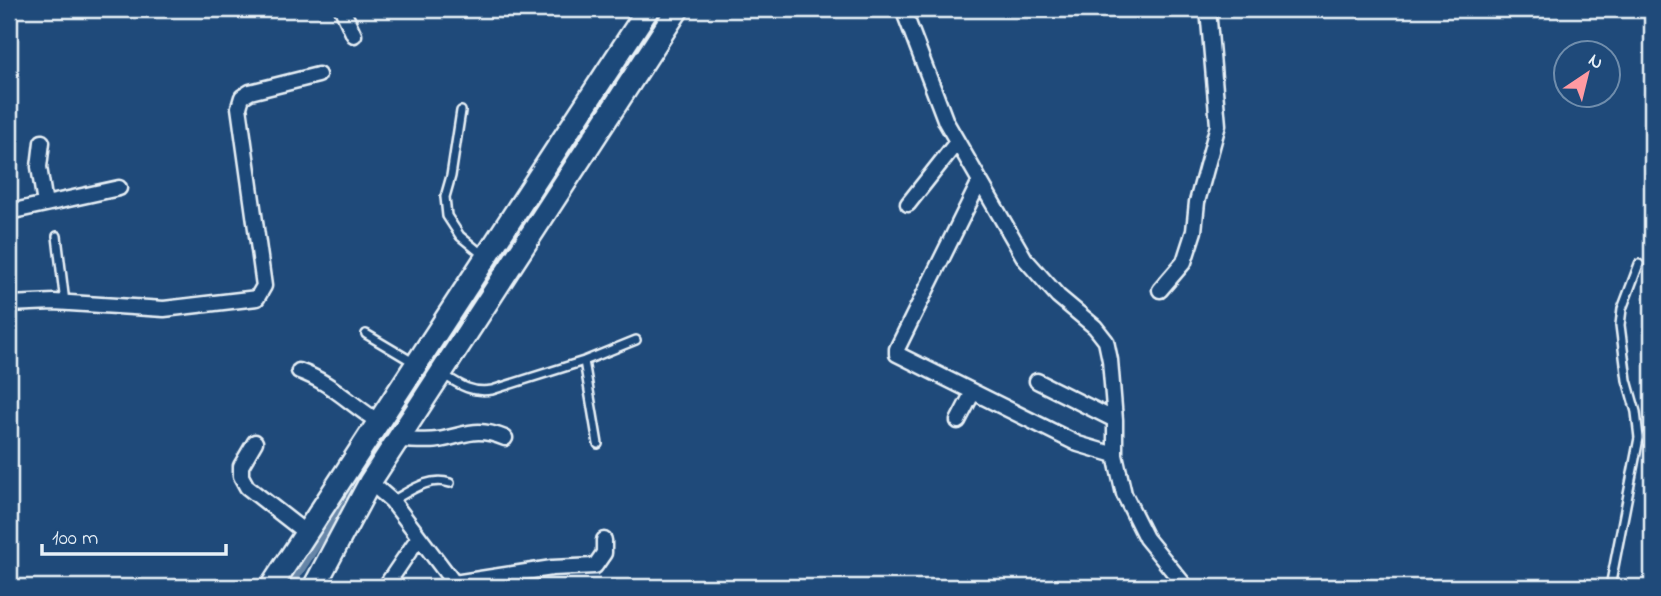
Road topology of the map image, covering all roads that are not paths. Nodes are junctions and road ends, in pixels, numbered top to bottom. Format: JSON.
{"nodes":[{"id":1,"x":342,"y":9,"type":"edge"},
{"id":2,"x":648,"y":9,"type":"edge"},
{"id":3,"x":678,"y":9,"type":"edge"},
{"id":4,"x":903,"y":9,"type":"edge"},
{"id":5,"x":1208,"y":9,"type":"edge"},
{"id":6,"x":354,"y":35,"type":"dead end"},
{"id":7,"x":317,"y":75,"type":"dead end"},
{"id":8,"x":461,"y":111,"type":"dead end"},
{"id":9,"x":42,"y":142,"type":"dead end"},
{"id":10,"x":957,"y":142,"type":"junction"},
{"id":11,"x":979,"y":183,"type":"junction"},
{"id":12,"x":119,"y":188,"type":"dead end"},
{"id":13,"x":45,"y":204,"type":"junction"},
{"id":14,"x":908,"y":204,"type":"dead end"},
{"id":15,"x":9,"y":212,"type":"edge"},
{"id":16,"x":57,"y":236,"type":"dead end"},
{"id":17,"x":486,"y":257,"type":"junction"},
{"id":18,"x":1639,"y":264,"type":"dead end"},
{"id":19,"x":1160,"y":290,"type":"dead end"},
{"id":20,"x":65,"y":303,"type":"junction"},
{"id":21,"x":9,"y":304,"type":"edge"},
{"id":22,"x":366,"y":334,"type":"dead end"},
{"id":23,"x":636,"y":340,"type":"dead end"},
{"id":24,"x":584,"y":361,"type":"junction"},
{"id":25,"x":416,"y":364,"type":"junction"},
{"id":26,"x":299,"y":371,"type":"dead end"},
{"id":27,"x":441,"y":373,"type":"junction"},
{"id":28,"x":1037,"y":381,"type":"dead end"},
{"id":29,"x":973,"y":392,"type":"junction"},
{"id":30,"x":1115,"y":420,"type":"junction"},
{"id":31,"x":958,"y":421,"type":"dead end"},
{"id":32,"x":379,"y":422,"type":"junction"},
{"id":33,"x":505,"y":438,"type":"dead end"},
{"id":34,"x":398,"y":440,"type":"junction"},
{"id":35,"x":255,"y":442,"type":"dead end"},
{"id":36,"x":598,"y":444,"type":"dead end"},
{"id":37,"x":1115,"y":455,"type":"junction"},
{"id":38,"x":370,"y":482,"type":"junction"},
{"id":39,"x":450,"y":483,"type":"dead end"},
{"id":40,"x":392,"y":501,"type":"junction"},
{"id":41,"x":306,"y":533,"type":"junction"},
{"id":42,"x":419,"y":537,"type":"junction"},
{"id":43,"x":604,"y":540,"type":"dead end"},
{"id":44,"x":455,"y":585,"type":"edge"},
{"id":45,"x":269,"y":587,"type":"edge"},
{"id":46,"x":314,"y":587,"type":"edge"},
{"id":47,"x":385,"y":587,"type":"edge"},
{"id":48,"x":1186,"y":587,"type":"edge"},
{"id":49,"x":1611,"y":587,"type":"edge"}],
"edges":[{"from":1,"to":6,"type":"street"},
{"from":2,"to":17,"type":"street"},
{"from":3,"to":27,"type":"street"},
{"from":4,"to":10,"type":"street"},
{"from":5,"to":19,"type":"street"},
{"from":7,"to":20,"type":"street"},
{"from":8,"to":17,"type":"lane"},
{"from":9,"to":13,"type":"street"},
{"from":10,"to":11,"type":"street"},
{"from":10,"to":14,"type":"street"},
{"from":11,"to":29,"type":"street"},
{"from":11,"to":30,"type":"street"},
{"from":12,"to":13,"type":"street"},
{"from":13,"to":15,"type":"street"},
{"from":16,"to":20,"type":"lane"},
{"from":17,"to":25,"type":"street"},
{"from":18,"to":49,"type":"lane"},
{"from":20,"to":21,"type":"street"},
{"from":22,"to":25,"type":"lane"},
{"from":23,"to":24,"type":"lane"},
{"from":24,"to":27,"type":"lane"},
{"from":24,"to":36,"type":"lane"},
{"from":25,"to":32,"type":"street"},
{"from":26,"to":32,"type":"street"},
{"from":27,"to":34,"type":"street"},
{"from":28,"to":30,"type":"street"},
{"from":29,"to":31,"type":"street"},
{"from":29,"to":37,"type":"street"},
{"from":30,"to":37,"type":"street"},
{"from":32,"to":41,"type":"street"},
{"from":33,"to":34,"type":"street"},
{"from":34,"to":38,"type":"street"},
{"from":35,"to":41,"type":"street"},
{"from":37,"to":48,"type":"street"},
{"from":38,"to":40,"type":"street"},
{"from":38,"to":46,"type":"street"},
{"from":39,"to":40,"type":"lane"},
{"from":40,"to":42,"type":"street"},
{"from":41,"to":45,"type":"street"},
{"from":42,"to":44,"type":"street"},
{"from":42,"to":47,"type":"street"},
{"from":43,"to":44,"type":"street"}]}
